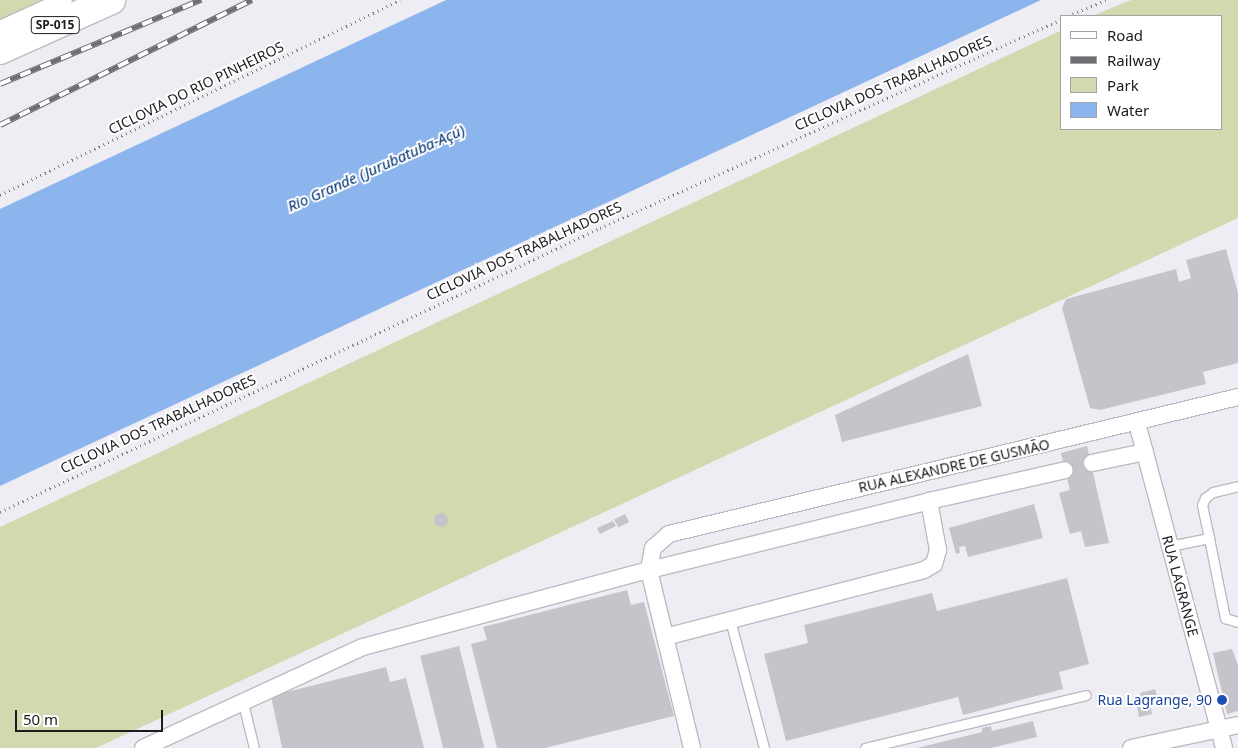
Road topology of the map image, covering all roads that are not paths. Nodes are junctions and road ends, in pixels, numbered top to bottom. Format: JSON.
{"nodes":[{"id":1,"x":64,"y":0,"type":"edge"},
{"id":2,"x":110,"y":0,"type":"edge"},
{"id":3,"x":0,"y":29,"type":"edge"},
{"id":4,"x":0,"y":50,"type":"edge"},
{"id":5,"x":1238,"y":397,"type":"edge"},
{"id":6,"x":1137,"y":423,"type":"junction"},
{"id":7,"x":1144,"y":452,"type":"junction"},
{"id":8,"x":1092,"y":463,"type":"tunnel mouth"},
{"id":9,"x":1065,"y":470,"type":"tunnel mouth"},
{"id":10,"x":1238,"y":486,"type":"edge"},
{"id":11,"x":929,"y":502,"type":"junction"},
{"id":12,"x":1209,"y":538,"type":"junction"},
{"id":13,"x":1169,"y":546,"type":"junction"},
{"id":14,"x":649,"y":570,"type":"junction"},
{"id":15,"x":730,"y":620,"type":"junction"},
{"id":16,"x":1238,"y":622,"type":"edge"},
{"id":17,"x":665,"y":637,"type":"junction"},
{"id":18,"x":1086,"y":695,"type":"dead end"},
{"id":19,"x":243,"y":703,"type":"junction"},
{"id":20,"x":1238,"y":726,"type":"edge"},
{"id":21,"x":1220,"y":730,"type":"junction"},
{"id":22,"x":143,"y":748,"type":"edge"},
{"id":23,"x":254,"y":748,"type":"edge"},
{"id":24,"x":692,"y":748,"type":"edge"},
{"id":25,"x":764,"y":748,"type":"edge"},
{"id":26,"x":864,"y":748,"type":"edge"},
{"id":27,"x":1131,"y":748,"type":"edge"},
{"id":28,"x":1224,"y":748,"type":"edge"}],
"edges":[{"from":1,"to":3,"type":"street"},
{"from":2,"to":4,"type":"highway","number":"SP-015"},
{"from":5,"to":6,"type":"street","name":"RUA ALEXANDRE DE GUSMÃO"},
{"from":6,"to":7,"type":"street","name":"RUA LAGRANGE"},
{"from":6,"to":14,"type":"street","name":"RUA ALEXANDRE DE GUSMÃO"},
{"from":7,"to":8,"type":"street"},
{"from":7,"to":13,"type":"street","name":"RUA LAGRANGE"},
{"from":9,"to":11,"type":"street"},
{"from":10,"to":12,"type":"lane"},
{"from":11,"to":14,"type":"street"},
{"from":11,"to":15,"type":"street"},
{"from":12,"to":13,"type":"lane"},
{"from":12,"to":16,"type":"lane"},
{"from":13,"to":21,"type":"street","name":"RUA LAGRANGE"},
{"from":14,"to":17,"type":"street"},
{"from":14,"to":19,"type":"street"},
{"from":15,"to":17,"type":"street"},
{"from":15,"to":25,"type":"lane"},
{"from":17,"to":24,"type":"street"},
{"from":18,"to":26,"type":"lane"},
{"from":19,"to":22,"type":"street"},
{"from":19,"to":23,"type":"lane"},
{"from":20,"to":21,"type":"street"},
{"from":21,"to":27,"type":"street"},
{"from":21,"to":28,"type":"street","name":"RUA LAGRANGE"}]}
